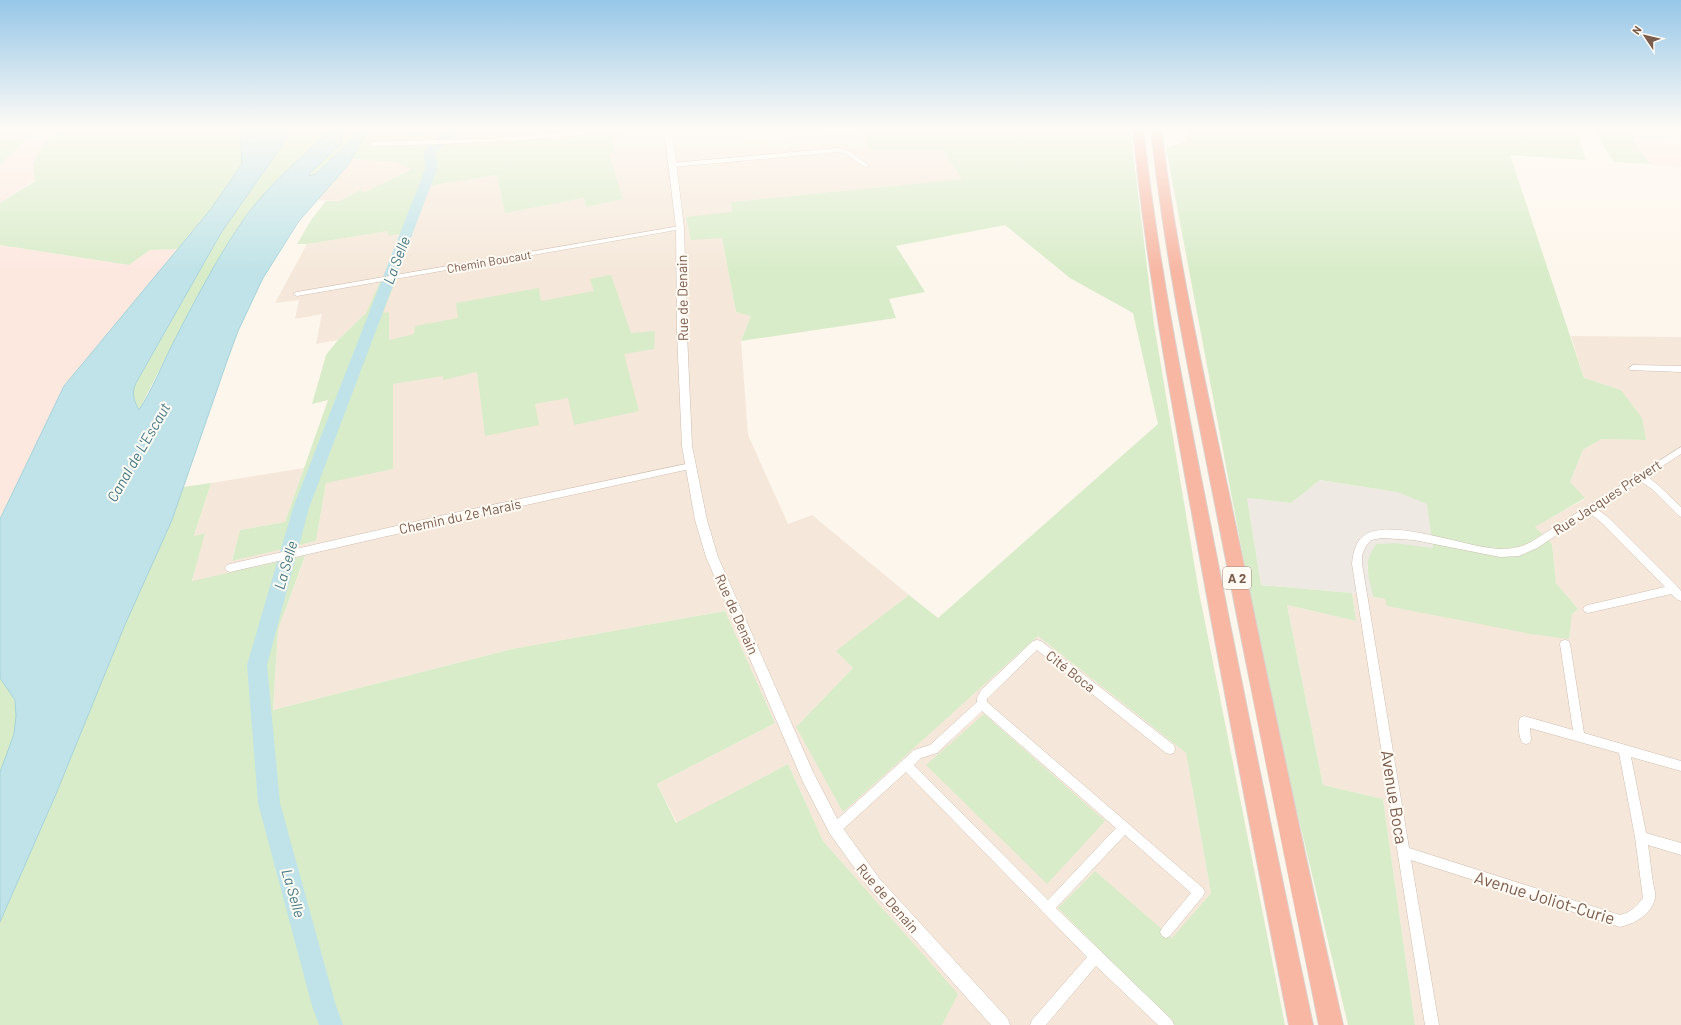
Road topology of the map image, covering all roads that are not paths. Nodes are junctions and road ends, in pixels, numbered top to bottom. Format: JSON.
{"nodes":[{"id":1,"x":674,"y":176,"type":"edge"},
{"id":2,"x":1144,"y":176,"type":"edge"},
{"id":3,"x":1163,"y":176,"type":"edge"},
{"id":4,"x":680,"y":228,"type":"junction"},
{"id":5,"x":297,"y":294,"type":"dead end"},
{"id":6,"x":1633,"y":368,"type":"dead end"},
{"id":7,"x":1681,"y":369,"type":"edge"},
{"id":8,"x":1681,"y":450,"type":"edge"},
{"id":9,"x":691,"y":466,"type":"junction"},
{"id":10,"x":1640,"y":476,"type":"junction"},
{"id":11,"x":1590,"y":508,"type":"junction"},
{"id":12,"x":1681,"y":513,"type":"edge"},
{"id":13,"x":230,"y":568,"type":"dead end"},
{"id":14,"x":1358,"y":569,"type":"joint"},
{"id":15,"x":1674,"y":590,"type":"junction"},
{"id":16,"x":1681,"y":597,"type":"edge"},
{"id":17,"x":1588,"y":609,"type":"dead end"},
{"id":18,"x":1565,"y":644,"type":"dead end"},
{"id":19,"x":982,"y":704,"type":"junction"},
{"id":20,"x":1579,"y":737,"type":"junction"},
{"id":21,"x":1526,"y":739,"type":"dead end"},
{"id":22,"x":1170,"y":749,"type":"dead end"},
{"id":23,"x":1624,"y":749,"type":"junction"},
{"id":24,"x":906,"y":765,"type":"junction"},
{"id":25,"x":1681,"y":766,"type":"edge"},
{"id":26,"x":1124,"y":827,"type":"junction"},
{"id":27,"x":835,"y":829,"type":"junction"},
{"id":28,"x":1641,"y":837,"type":"junction"},
{"id":29,"x":1681,"y":849,"type":"edge"},
{"id":30,"x":1404,"y":852,"type":"junction"},
{"id":31,"x":1048,"y":908,"type":"junction"},
{"id":32,"x":1166,"y":932,"type":"dead end"},
{"id":33,"x":1096,"y":956,"type":"junction"},
{"id":34,"x":1002,"y":1025,"type":"edge"},
{"id":35,"x":1036,"y":1025,"type":"edge"},
{"id":36,"x":1166,"y":1025,"type":"edge"},
{"id":37,"x":1301,"y":1025,"type":"edge"},
{"id":38,"x":1331,"y":1025,"type":"edge"},
{"id":39,"x":1432,"y":1025,"type":"edge"}],
"edges":[{"from":1,"to":4,"type":"street","name":"Rue de Denain"},
{"from":2,"to":37,"type":"highway","number":"A 2"},
{"from":3,"to":38,"type":"highway","number":"A 2"},
{"from":4,"to":5,"type":"street","name":"Chemin Boucaut"},
{"from":4,"to":9,"type":"street","name":"Rue de Denain"},
{"from":6,"to":7,"type":"street"},
{"from":8,"to":10,"type":"street","name":"Rue Jacques Prévert"},
{"from":9,"to":13,"type":"street","name":"Chemin du 2e Marais"},
{"from":9,"to":27,"type":"street","name":"Rue de Denain"},
{"from":10,"to":11,"type":"street","name":"Rue Jacques Prévert"},
{"from":10,"to":12,"type":"street"},
{"from":11,"to":14,"type":"street","name":"Rue Jacques Prévert"},
{"from":11,"to":15,"type":"street"},
{"from":14,"to":30,"type":"street","name":"Avenue Boca"},
{"from":15,"to":16,"type":"street"},
{"from":15,"to":17,"type":"street"},
{"from":18,"to":20,"type":"street"},
{"from":19,"to":22,"type":"street","name":"Cité Boca"},
{"from":19,"to":24,"type":"street","name":"Cité Boca"},
{"from":19,"to":26,"type":"street"},
{"from":20,"to":21,"type":"street"},
{"from":20,"to":23,"type":"street"},
{"from":23,"to":25,"type":"street"},
{"from":23,"to":28,"type":"street","name":"Avenue Joliot-Curie"},
{"from":24,"to":27,"type":"street","name":"Cité Boca"},
{"from":24,"to":31,"type":"street"},
{"from":26,"to":31,"type":"street"},
{"from":26,"to":32,"type":"street"},
{"from":27,"to":34,"type":"street","name":"Rue de Denain"},
{"from":28,"to":29,"type":"street"},
{"from":28,"to":30,"type":"street","name":"Avenue Joliot-Curie"},
{"from":30,"to":39,"type":"street","name":"Avenue Boca"},
{"from":31,"to":33,"type":"street"},
{"from":33,"to":35,"type":"street"},
{"from":33,"to":36,"type":"street"}]}
